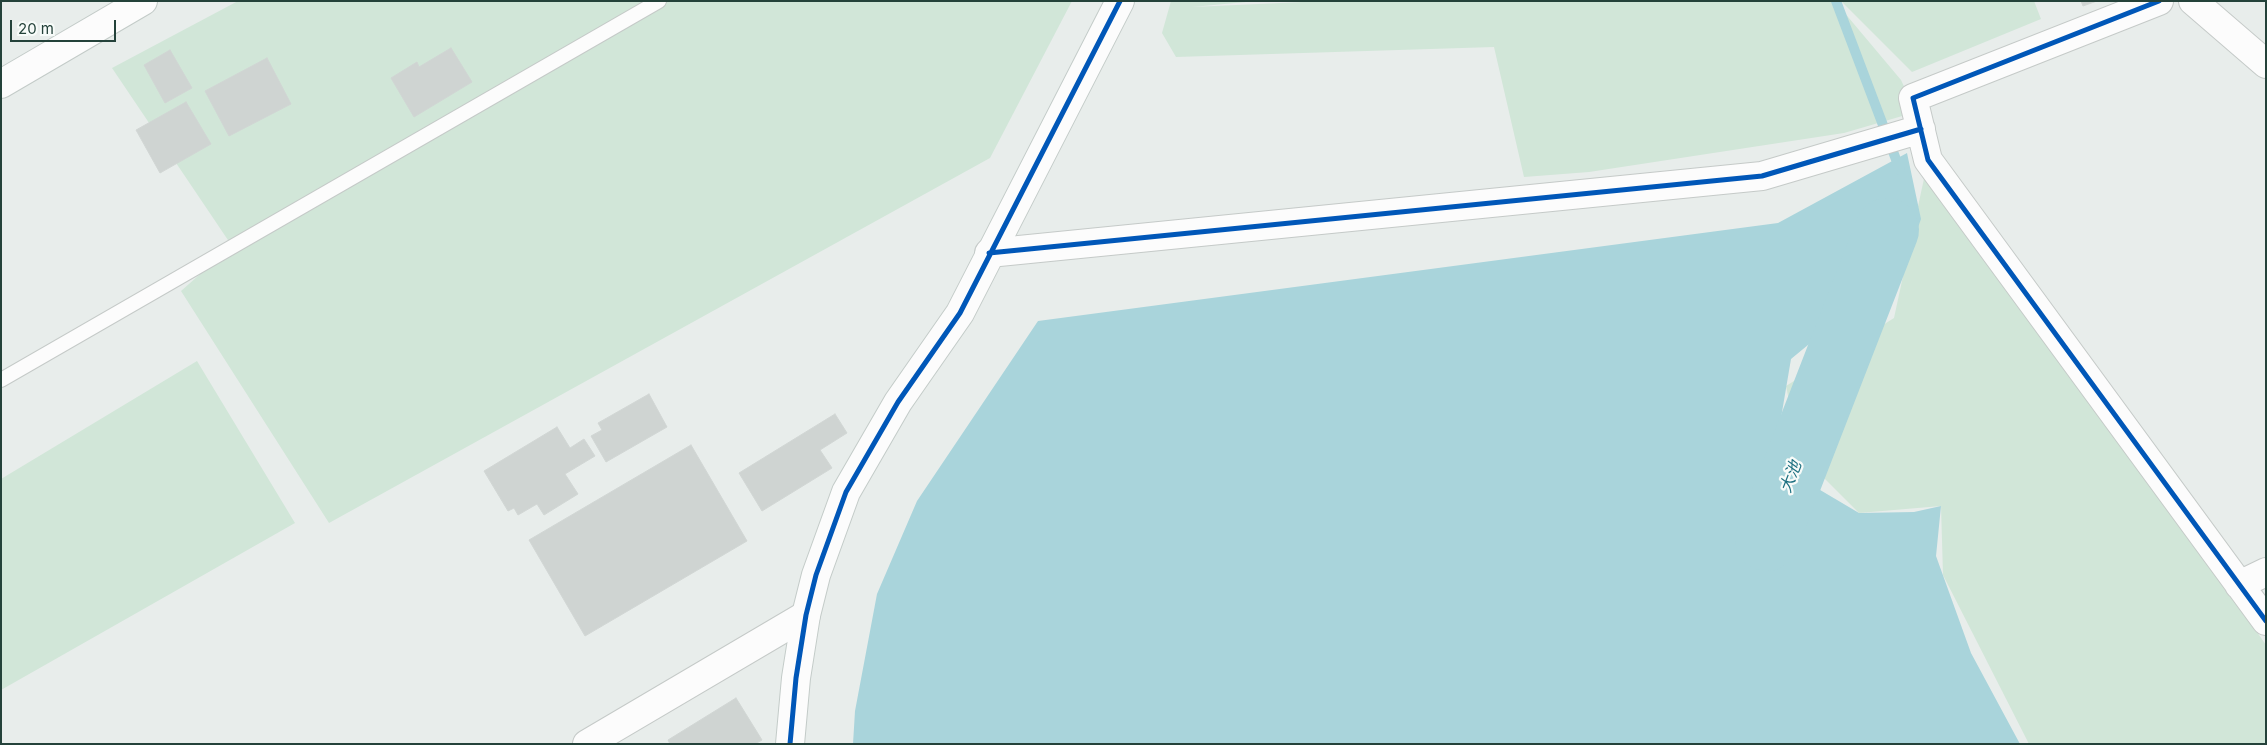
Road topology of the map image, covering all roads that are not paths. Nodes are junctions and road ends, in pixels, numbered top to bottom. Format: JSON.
{"nodes":[{"id":1,"x":143,"y":1,"type":"edge"},
{"id":2,"x":659,"y":1,"type":"edge"},
{"id":3,"x":1120,"y":1,"type":"edge"},
{"id":4,"x":2159,"y":1,"type":"edge"},
{"id":5,"x":2193,"y":1,"type":"edge"},
{"id":6,"x":2266,"y":64,"type":"edge"},
{"id":7,"x":1,"y":84,"type":"edge"},
{"id":8,"x":1920,"y":129,"type":"junction"},
{"id":9,"x":989,"y":253,"type":"junction"},
{"id":10,"x":1,"y":380,"type":"edge"},
{"id":11,"x":2266,"y":572,"type":"edge"},
{"id":12,"x":2239,"y":585,"type":"junction"},
{"id":13,"x":806,"y":615,"type":"junction"},
{"id":14,"x":2266,"y":621,"type":"edge"},
{"id":15,"x":587,"y":744,"type":"edge"},
{"id":16,"x":790,"y":744,"type":"edge"}],
"edges":[{"from":1,"to":7,"type":"street"},
{"from":2,"to":10,"type":"lane"},
{"from":3,"to":9,"type":"street"},
{"from":4,"to":8,"type":"street"},
{"from":5,"to":6,"type":"street"},
{"from":8,"to":9,"type":"street"},
{"from":8,"to":12,"type":"street"},
{"from":9,"to":13,"type":"street"},
{"from":11,"to":12,"type":"street"},
{"from":12,"to":14,"type":"street"},
{"from":13,"to":15,"type":"street"},
{"from":13,"to":16,"type":"street"}]}
